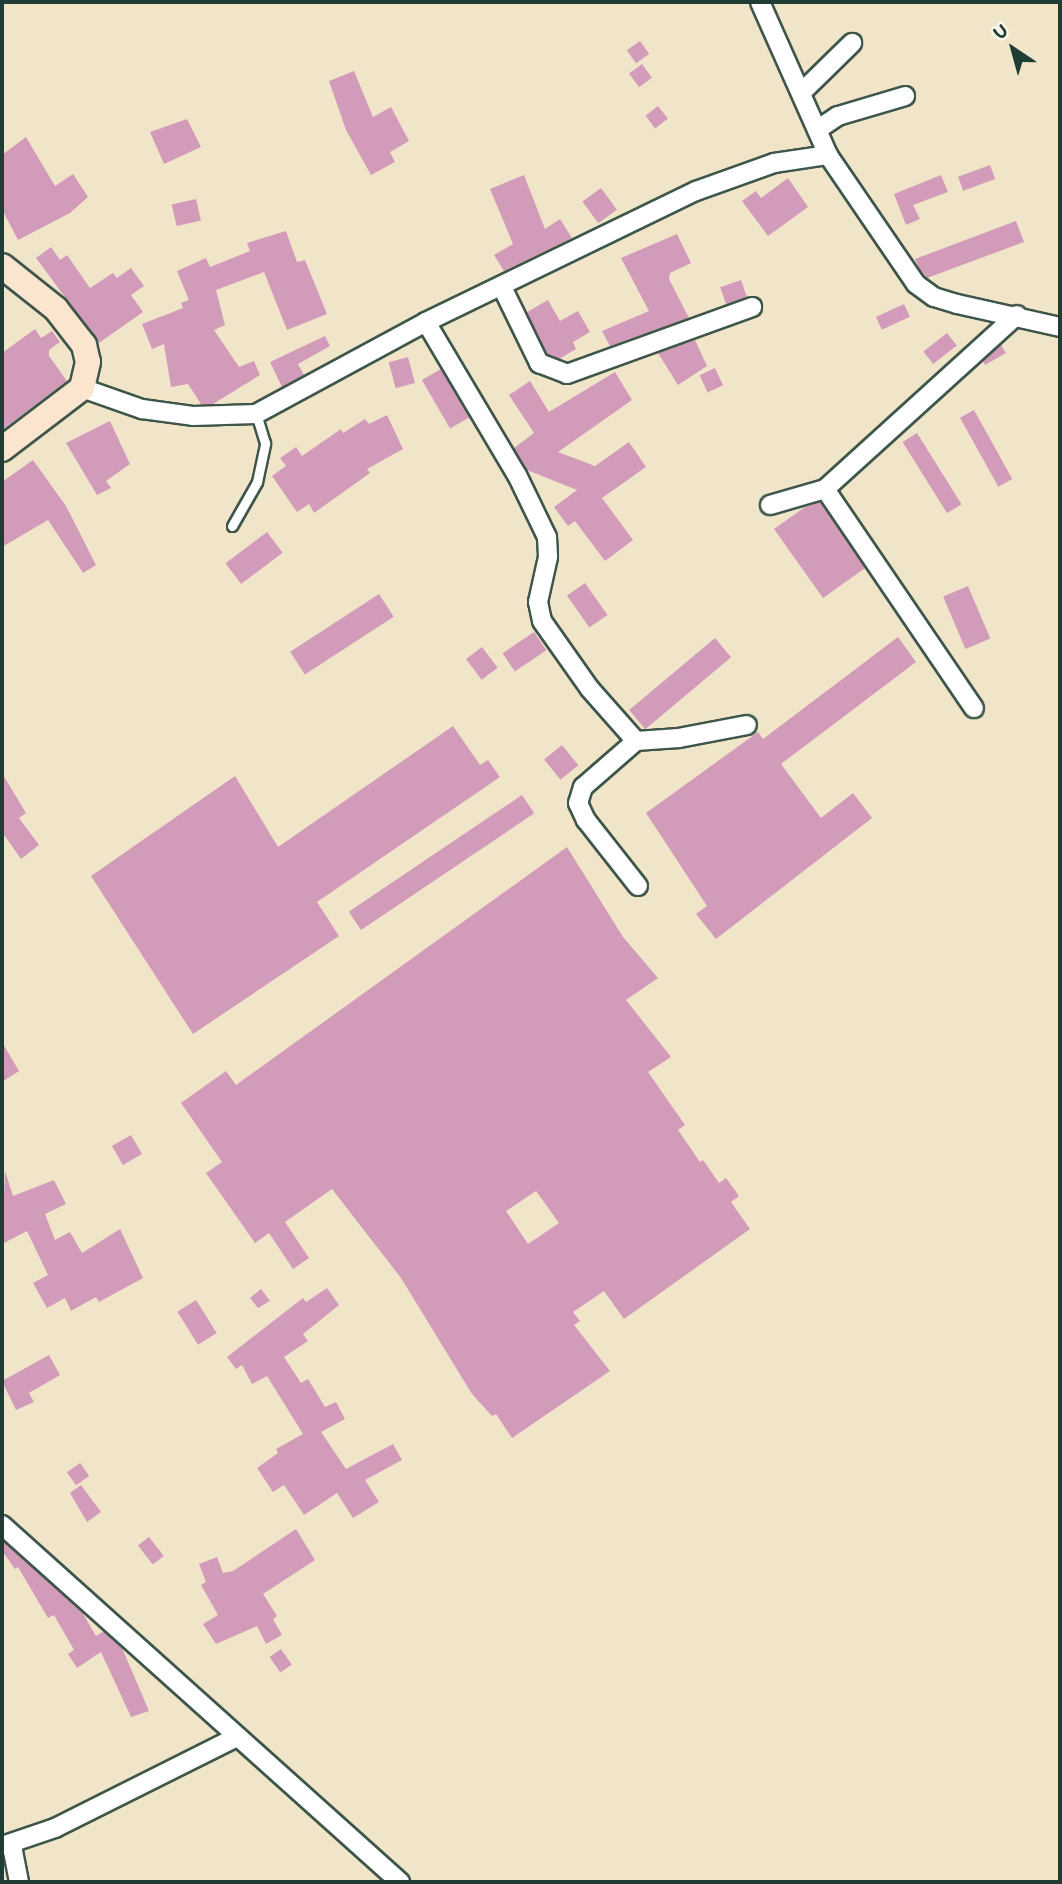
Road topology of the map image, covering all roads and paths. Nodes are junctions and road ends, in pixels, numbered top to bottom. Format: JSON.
{"nodes":[{"id":1,"x":760,"y":2,"type":"edge"},
{"id":2,"x":852,"y":43,"type":"dead end"},
{"id":3,"x":803,"y":91,"type":"junction"},
{"id":4,"x":905,"y":96,"type":"dead end"},
{"id":5,"x":817,"y":130,"type":"junction"},
{"id":6,"x":828,"y":155,"type":"junction"},
{"id":7,"x":2,"y":266,"type":"edge"},
{"id":8,"x":502,"y":287,"type":"junction"},
{"id":9,"x":752,"y":307,"type":"dead end"},
{"id":10,"x":1017,"y":315,"type":"junction"},
{"id":11,"x":426,"y":323,"type":"junction"},
{"id":12,"x":1060,"y":327,"type":"edge"},
{"id":13,"x":82,"y":388,"type":"junction"},
{"id":14,"x":256,"y":414,"type":"junction"},
{"id":15,"x":2,"y":449,"type":"edge"},
{"id":16,"x":825,"y":489,"type":"junction"},
{"id":17,"x":770,"y":505,"type":"dead end"},
{"id":18,"x":232,"y":526,"type":"dead end"},
{"id":19,"x":975,"y":708,"type":"dead end"},
{"id":20,"x":747,"y":725,"type":"dead end"},
{"id":21,"x":636,"y":741,"type":"junction"},
{"id":22,"x":638,"y":886,"type":"dead end"},
{"id":23,"x":2,"y":1525,"type":"edge"},
{"id":24,"x":237,"y":1737,"type":"junction"},
{"id":25,"x":7,"y":1846,"type":"edge"},
{"id":26,"x":19,"y":1882,"type":"edge"},
{"id":27,"x":400,"y":1882,"type":"edge"}],
"edges":[{"from":1,"to":3,"type":"street"},
{"from":2,"to":3,"type":"street"},
{"from":3,"to":5,"type":"street"},
{"from":4,"to":5,"type":"street"},
{"from":5,"to":6,"type":"street"},
{"from":6,"to":8,"type":"street"},
{"from":6,"to":10,"type":"street"},
{"from":7,"to":13,"type":"street"},
{"from":8,"to":9,"type":"street"},
{"from":8,"to":11,"type":"street"},
{"from":10,"to":12,"type":"street"},
{"from":10,"to":16,"type":"street"},
{"from":11,"to":14,"type":"street"},
{"from":11,"to":21,"type":"street"},
{"from":13,"to":14,"type":"street"},
{"from":13,"to":15,"type":"street"},
{"from":14,"to":18,"type":"lane"},
{"from":16,"to":17,"type":"street"},
{"from":16,"to":19,"type":"street"},
{"from":20,"to":21,"type":"street"},
{"from":21,"to":22,"type":"street"},
{"from":23,"to":24,"type":"street"},
{"from":24,"to":25,"type":"street"},
{"from":24,"to":27,"type":"street"},
{"from":25,"to":26,"type":"street"}]}
